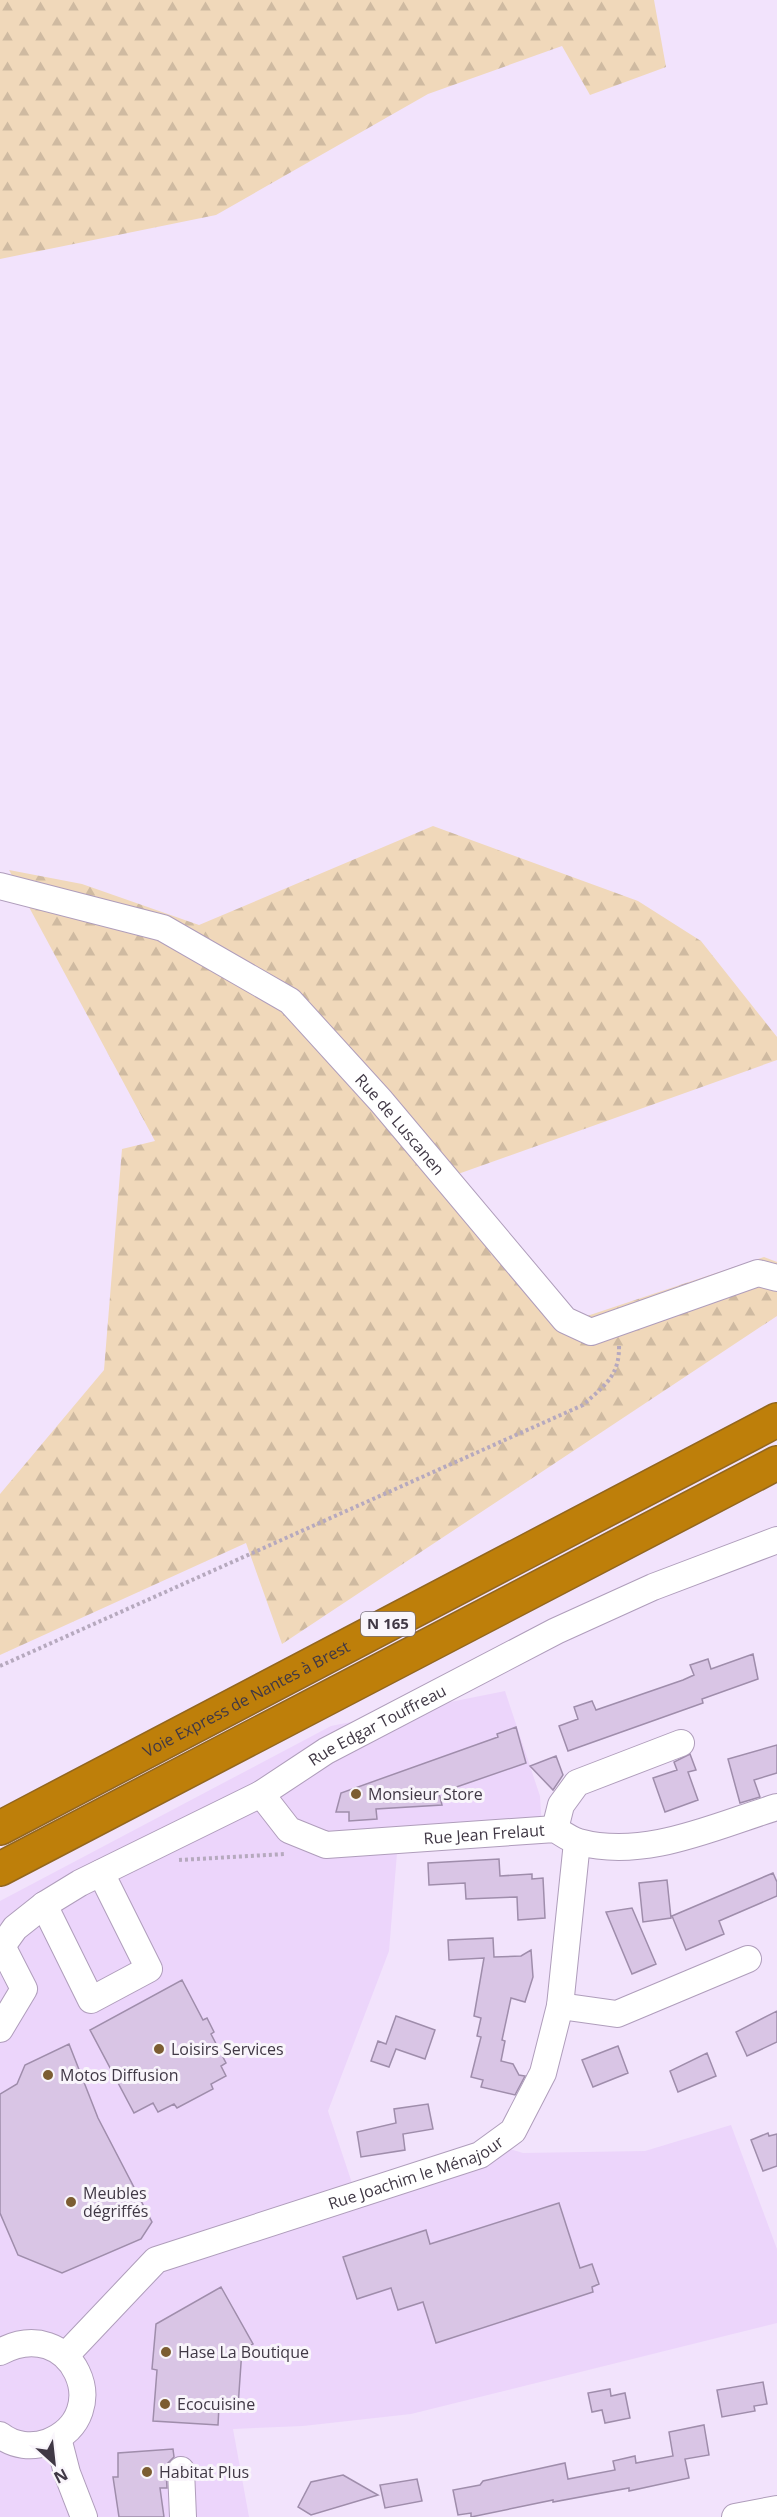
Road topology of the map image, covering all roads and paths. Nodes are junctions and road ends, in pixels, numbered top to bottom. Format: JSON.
{"nodes":[{"id":1,"x":0,"y":886,"type":"edge"},
{"id":2,"x":777,"y":1278,"type":"edge"},
{"id":3,"x":619,"y":1322,"type":"junction"},
{"id":4,"x":777,"y":1419,"type":"edge"},
{"id":5,"x":777,"y":1463,"type":"edge"},
{"id":6,"x":777,"y":1540,"type":"edge"},
{"id":7,"x":0,"y":1666,"type":"edge"},
{"id":8,"x":681,"y":1743,"type":"dead end"},
{"id":9,"x":261,"y":1794,"type":"junction"},
{"id":10,"x":777,"y":1807,"type":"edge"},
{"id":11,"x":0,"y":1828,"type":"edge"},
{"id":12,"x":555,"y":1829,"type":"junction"},
{"id":13,"x":577,"y":1842,"type":"junction"},
{"id":14,"x":326,"y":1845,"type":"junction"},
{"id":15,"x":174,"y":1860,"type":"dead end"},
{"id":16,"x":0,"y":1869,"type":"edge"},
{"id":17,"x":101,"y":1873,"type":"junction"},
{"id":18,"x":44,"y":1905,"type":"junction"},
{"id":19,"x":1,"y":1947,"type":"edge"},
{"id":20,"x":747,"y":1959,"type":"dead end"},
{"id":21,"x":560,"y":2006,"type":"junction"},
{"id":22,"x":0,"y":2030,"type":"edge"},
{"id":23,"x":0,"y":2351,"type":"edge"},
{"id":24,"x":66,"y":2355,"type":"junction"},
{"id":25,"x":0,"y":2435,"type":"edge"},
{"id":26,"x":58,"y":2438,"type":"junction"},
{"id":27,"x":181,"y":2470,"type":"dead end"},
{"id":28,"x":777,"y":2509,"type":"edge"},
{"id":29,"x":182,"y":2515,"type":"edge"},
{"id":30,"x":84,"y":2517,"type":"edge"},
{"id":31,"x":735,"y":2517,"type":"edge"}],
"edges":[{"from":1,"to":3,"type":"street","name":"Rue de Luscanen"},
{"from":2,"to":3,"type":"street","name":"Rue de Luscanen"},
{"from":3,"to":7,"type":"path"},
{"from":4,"to":11,"type":"highway","name":"Voie Express de Nantes à Brest","number":"N 165"},
{"from":5,"to":16,"type":"highway","number":"N 165"},
{"from":6,"to":9,"type":"street","name":"Rue Edgar Touffreau"},
{"from":8,"to":12,"type":"street"},
{"from":9,"to":14,"type":"street","name":"Rue Jean Frelaut"},
{"from":9,"to":17,"type":"street","name":"Rue Edgar Touffreau"},
{"from":10,"to":13,"type":"street","name":"Rue Jean Frelaut"},
{"from":12,"to":13,"type":"street","name":"Rue Jean Frelaut"},
{"from":12,"to":14,"type":"street","name":"Rue Jean Frelaut"},
{"from":13,"to":21,"type":"street","name":"Rue Joachim le Ménajour"},
{"from":14,"to":15,"type":"path"},
{"from":17,"to":18,"type":"street","name":"Rue Edgar Touffreau"},
{"from":17,"to":18,"type":"street"},
{"from":18,"to":19,"type":"street","name":"Rue Edgar Touffreau"},
{"from":19,"to":22,"type":"street"},
{"from":20,"to":21,"type":"street"},
{"from":21,"to":24,"type":"street","name":"Rue Joachim le Ménajour"},
{"from":23,"to":24,"type":"street"},
{"from":24,"to":26,"type":"street"},
{"from":25,"to":26,"type":"street"},
{"from":26,"to":30,"type":"street"},
{"from":27,"to":29,"type":"street"},
{"from":28,"to":31,"type":"street"}]}
